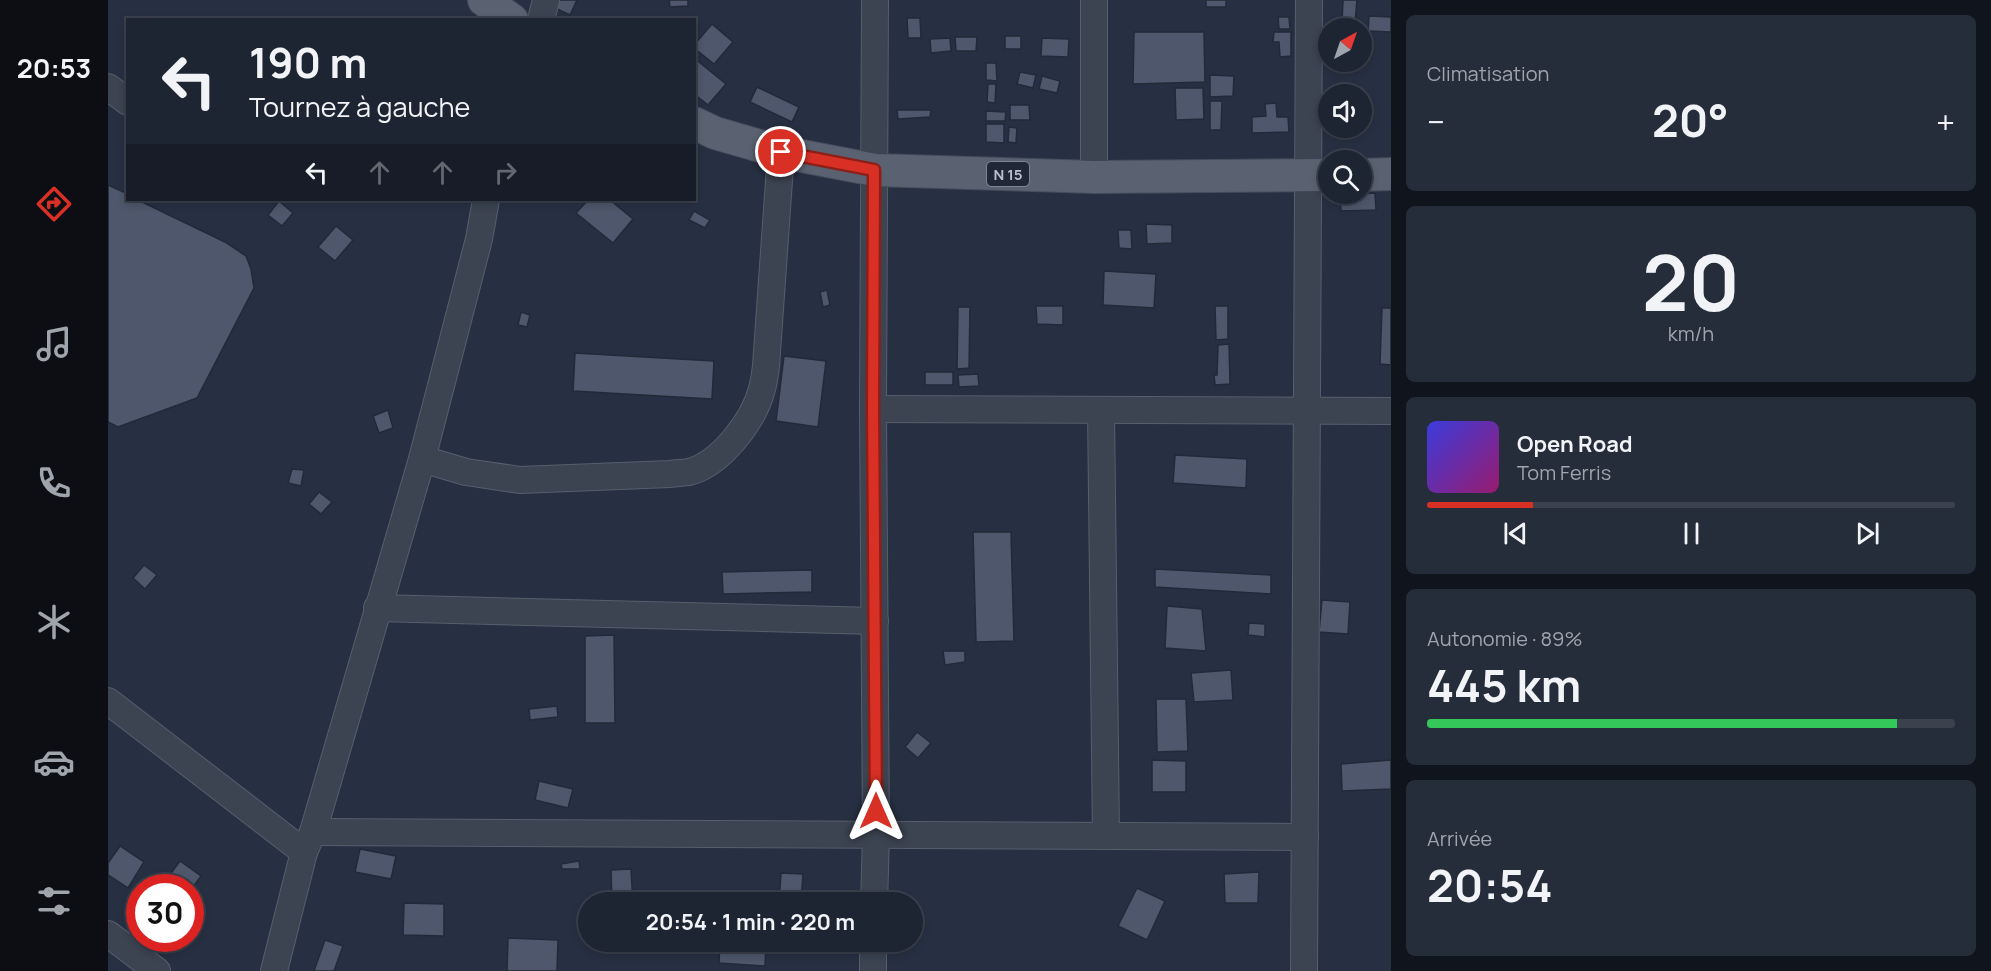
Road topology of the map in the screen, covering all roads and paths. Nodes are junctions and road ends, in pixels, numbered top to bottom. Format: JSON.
{"nodes":[{"id":1,"x":484,"y":0,"type":"edge"},
{"id":2,"x":546,"y":0,"type":"edge"},
{"id":3,"x":875,"y":0,"type":"edge"},
{"id":4,"x":1094,"y":0,"type":"edge"},
{"id":5,"x":1309,"y":0,"type":"edge"},
{"id":6,"x":509,"y":18,"type":"edge"},
{"id":7,"x":542,"y":18,"type":"edge"},
{"id":8,"x":108,"y":87,"type":"edge"},
{"id":9,"x":126,"y":100,"type":"edge"},
{"id":10,"x":696,"y":124,"type":"edge"},
{"id":11,"x":781,"y":152,"type":"junction"},
{"id":12,"x":1318,"y":158,"type":"edge"},
{"id":13,"x":874,"y":170,"type":"junction"},
{"id":14,"x":1391,"y":174,"type":"edge"},
{"id":15,"x":1372,"y":175,"type":"edge"},
{"id":16,"x":1318,"y":176,"type":"edge"},
{"id":17,"x":1094,"y":177,"type":"junction"},
{"id":18,"x":1318,"y":196,"type":"edge"},
{"id":19,"x":486,"y":201,"type":"edge"},
{"id":20,"x":503,"y":201,"type":"edge"},
{"id":21,"x":479,"y":239,"type":"junction"},
{"id":22,"x":873,"y":409,"type":"junction"},
{"id":23,"x":1101,"y":410,"type":"junction"},
{"id":24,"x":1307,"y":410,"type":"junction"},
{"id":25,"x":1391,"y":411,"type":"edge"},
{"id":26,"x":422,"y":459,"type":"junction"},
{"id":27,"x":377,"y":608,"type":"junction"},
{"id":28,"x":875,"y":621,"type":"junction"},
{"id":29,"x":108,"y":701,"type":"edge"},
{"id":30,"x":876,"y":835,"type":"junction"},
{"id":31,"x":1106,"y":836,"type":"junction"},
{"id":32,"x":1305,"y":837,"type":"junction"},
{"id":33,"x":308,"y":842,"type":"junction"},
{"id":34,"x":874,"y":892,"type":"edge"},
{"id":35,"x":108,"y":934,"type":"edge"},
{"id":36,"x":873,"y":952,"type":"edge"},
{"id":37,"x":157,"y":971,"type":"edge"},
{"id":38,"x":274,"y":971,"type":"edge"},
{"id":39,"x":873,"y":971,"type":"edge"},
{"id":40,"x":1304,"y":971,"type":"edge"}],
"edges":[{"from":1,"to":6,"type":"main road"},
{"from":2,"to":7,"type":"street"},
{"from":3,"to":13,"type":"street"},
{"from":4,"to":17,"type":"street"},
{"from":5,"to":12,"type":"street"},
{"from":8,"to":9,"type":"street"},
{"from":10,"to":11,"type":"main road","number":"N 15"},
{"from":11,"to":13,"type":"main road","number":"N 15"},
{"from":11,"to":26,"type":"street"},
{"from":13,"to":17,"type":"main road","number":"N 15"},
{"from":13,"to":22,"type":"street"},
{"from":14,"to":15,"type":"main road"},
{"from":16,"to":17,"type":"main road","number":"N 15"},
{"from":18,"to":24,"type":"street"},
{"from":19,"to":21,"type":"street"},
{"from":20,"to":21,"type":"street"},
{"from":21,"to":26,"type":"street"},
{"from":22,"to":23,"type":"street"},
{"from":22,"to":28,"type":"street"},
{"from":23,"to":24,"type":"street"},
{"from":23,"to":31,"type":"street"},
{"from":24,"to":25,"type":"street"},
{"from":24,"to":32,"type":"street"},
{"from":26,"to":27,"type":"street"},
{"from":27,"to":28,"type":"street"},
{"from":27,"to":33,"type":"street"},
{"from":28,"to":30,"type":"street"},
{"from":29,"to":33,"type":"street"},
{"from":30,"to":31,"type":"street"},
{"from":30,"to":33,"type":"street"},
{"from":30,"to":34,"type":"street"},
{"from":31,"to":32,"type":"street"},
{"from":32,"to":40,"type":"street"},
{"from":33,"to":38,"type":"street"},
{"from":35,"to":37,"type":"street"},
{"from":36,"to":39,"type":"street"}]}
